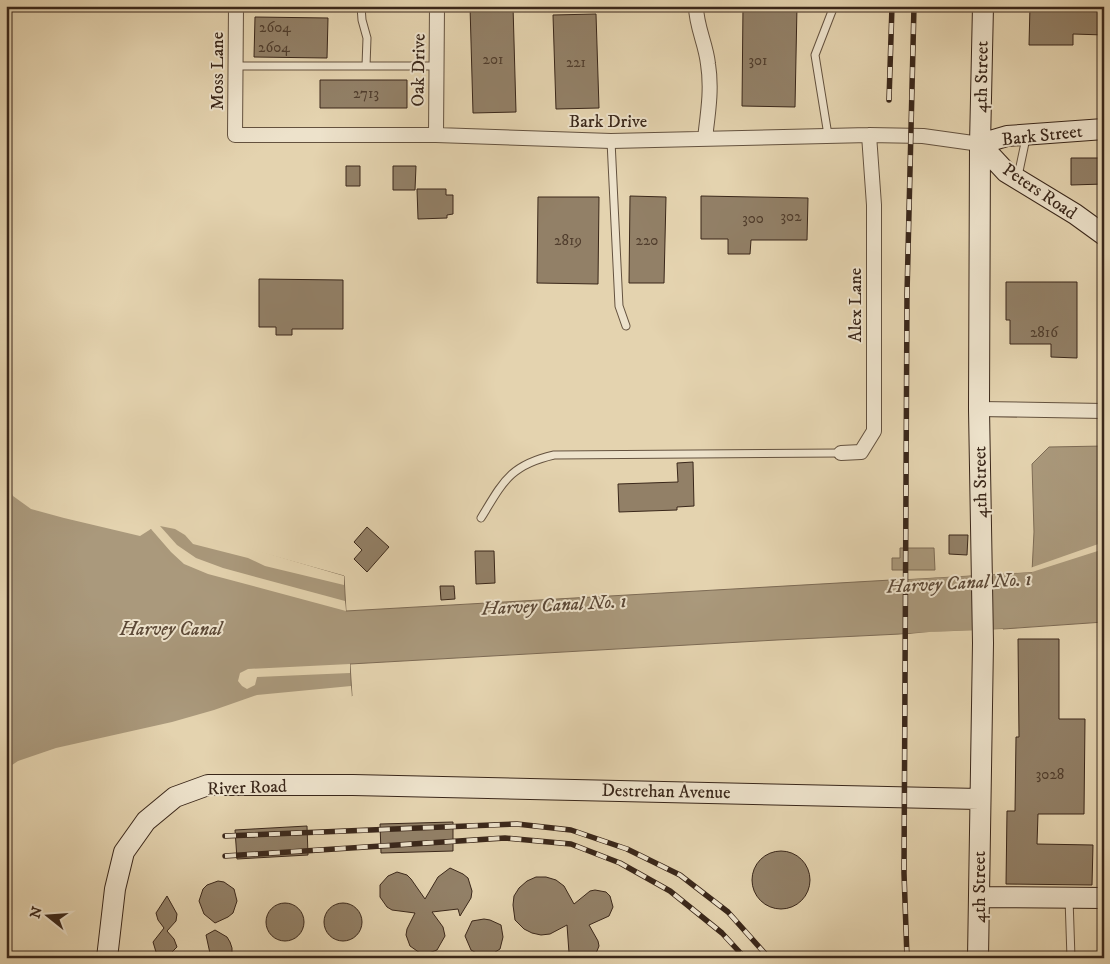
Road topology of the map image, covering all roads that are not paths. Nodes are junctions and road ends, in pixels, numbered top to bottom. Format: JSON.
{"nodes":[{"id":1,"x":236,"y":6,"type":"edge"},
{"id":2,"x":361,"y":6,"type":"edge"},
{"id":3,"x":437,"y":6,"type":"edge"},
{"id":4,"x":696,"y":6,"type":"edge"},
{"id":5,"x":834,"y":6,"type":"edge"},
{"id":6,"x":982,"y":6,"type":"edge"},
{"id":7,"x":236,"y":66,"type":"junction"},
{"id":8,"x":366,"y":66,"type":"junction"},
{"id":9,"x":437,"y":66,"type":"junction"},
{"id":10,"x":1104,"y":129,"type":"edge"},
{"id":11,"x":870,"y":134,"type":"junction"},
{"id":12,"x":235,"y":135,"type":"joint"},
{"id":13,"x":436,"y":135,"type":"junction"},
{"id":14,"x":828,"y":135,"type":"junction"},
{"id":15,"x":1027,"y":135,"type":"junction"},
{"id":16,"x":705,"y":138,"type":"junction"},
{"id":17,"x":611,"y":142,"type":"junction"},
{"id":18,"x":980,"y":144,"type":"junction"},
{"id":19,"x":1017,"y":178,"type":"junction"},
{"id":20,"x":1104,"y":235,"type":"edge"},
{"id":21,"x":626,"y":326,"type":"dead end"},
{"id":22,"x":980,"y":409,"type":"junction"},
{"id":23,"x":1104,"y":411,"type":"edge"},
{"id":24,"x":841,"y":453,"type":"joint"},
{"id":25,"x":481,"y":518,"type":"dead end"},
{"id":26,"x":353,"y":785,"type":"joint"},
{"id":27,"x":979,"y":799,"type":"junction"},
{"id":28,"x":979,"y":898,"type":"junction"},
{"id":29,"x":1069,"y":898,"type":"junction"},
{"id":30,"x":1104,"y":898,"type":"edge"},
{"id":31,"x":107,"y":958,"type":"edge"},
{"id":32,"x":978,"y":958,"type":"edge"},
{"id":33,"x":1071,"y":958,"type":"edge"}],
"edges":[{"from":1,"to":7,"type":"street","name":"Moss Lane"},
{"from":2,"to":8,"type":"lane"},
{"from":3,"to":9,"type":"street","name":"Oak Drive"},
{"from":4,"to":16,"type":"street"},
{"from":5,"to":14,"type":"lane"},
{"from":6,"to":18,"type":"main road","name":"4th Street"},
{"from":7,"to":8,"type":"lane"},
{"from":7,"to":12,"type":"street","name":"Moss Lane"},
{"from":8,"to":9,"type":"lane"},
{"from":9,"to":13,"type":"street","name":"Oak Drive"},
{"from":10,"to":15,"type":"main road","name":"Bark Street"},
{"from":11,"to":14,"type":"street","name":"Bark Drive"},
{"from":11,"to":18,"type":"street","name":"Bark Drive"},
{"from":11,"to":24,"type":"street","name":"Alex Lane"},
{"from":12,"to":13,"type":"street","name":"Bark Drive"},
{"from":13,"to":17,"type":"street","name":"Bark Drive"},
{"from":14,"to":16,"type":"street","name":"Bark Drive"},
{"from":15,"to":18,"type":"main road","name":"Bark Street"},
{"from":15,"to":19,"type":"lane"},
{"from":16,"to":17,"type":"street","name":"Bark Drive"},
{"from":17,"to":21,"type":"lane"},
{"from":18,"to":19,"type":"main road","name":"Peters Road"},
{"from":18,"to":22,"type":"main road","name":"4th Street"},
{"from":19,"to":20,"type":"main road","name":"Peters Road"},
{"from":22,"to":23,"type":"street"},
{"from":22,"to":27,"type":"main road","name":"4th Street"},
{"from":24,"to":25,"type":"lane"},
{"from":26,"to":27,"type":"main road","name":"Destrehan Avenue"},
{"from":26,"to":31,"type":"main road","name":"River Road"},
{"from":27,"to":28,"type":"main road","name":"4th Street"},
{"from":28,"to":29,"type":"main road"},
{"from":28,"to":32,"type":"main road","name":"4th Street"},
{"from":29,"to":30,"type":"main road"},
{"from":29,"to":33,"type":"lane"}]}
